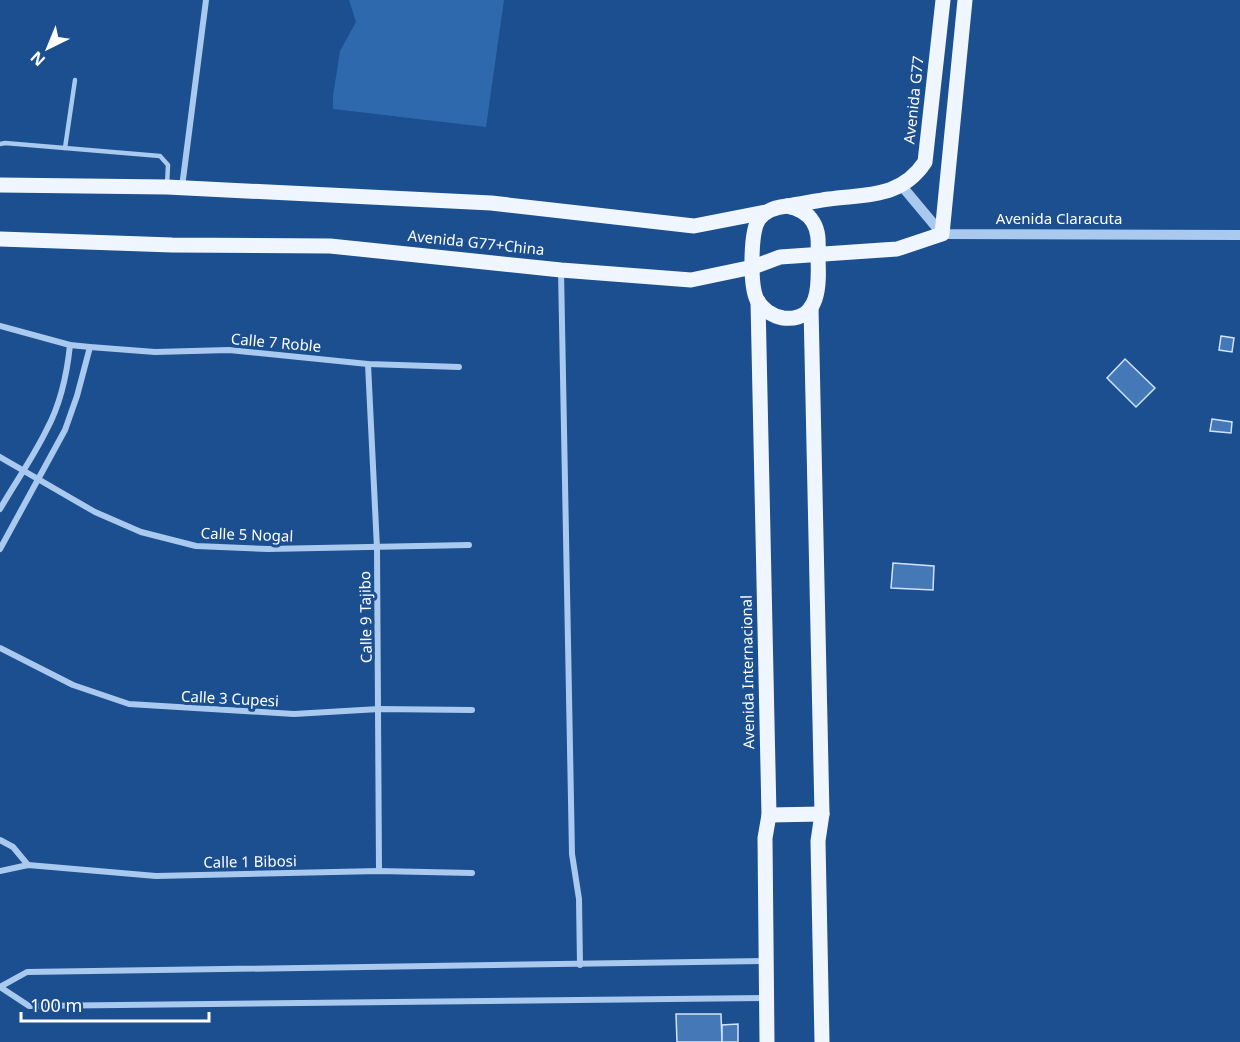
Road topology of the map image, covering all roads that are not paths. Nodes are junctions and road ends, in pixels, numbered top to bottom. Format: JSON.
{"nodes":[{"id":1,"x":206,"y":0,"type":"edge"},
{"id":2,"x":943,"y":0,"type":"edge"},
{"id":3,"x":965,"y":0,"type":"edge"},
{"id":4,"x":75,"y":80,"type":"dead end"},
{"id":5,"x":0,"y":144,"type":"edge"},
{"id":6,"x":65,"y":148,"type":"junction"},
{"id":7,"x":0,"y":185,"type":"edge"},
{"id":8,"x":901,"y":185,"type":"junction"},
{"id":9,"x":175,"y":187,"type":"junction"},
{"id":10,"x":787,"y":206,"type":"junction"},
{"id":11,"x":766,"y":212,"type":"junction"},
{"id":12,"x":942,"y":234,"type":"junction"},
{"id":13,"x":1240,"y":235,"type":"edge"},
{"id":14,"x":0,"y":239,"type":"edge"},
{"id":15,"x":818,"y":253,"type":"junction"},
{"id":16,"x":753,"y":267,"type":"junction"},
{"id":17,"x":561,"y":270,"type":"junction"},
{"id":18,"x":758,"y":302,"type":"junction"},
{"id":19,"x":811,"y":306,"type":"junction"},
{"id":20,"x":0,"y":326,"type":"edge"},
{"id":21,"x":70,"y":345,"type":"junction"},
{"id":22,"x":90,"y":347,"type":"junction"},
{"id":23,"x":368,"y":364,"type":"junction"},
{"id":24,"x":459,"y":367,"type":"dead end"},
{"id":25,"x":0,"y":457,"type":"edge"},
{"id":26,"x":23,"y":470,"type":"junction"},
{"id":27,"x":39,"y":480,"type":"junction"},
{"id":28,"x":0,"y":509,"type":"edge"},
{"id":29,"x":469,"y":544,"type":"dead end"},
{"id":30,"x":377,"y":548,"type":"junction"},
{"id":31,"x":0,"y":549,"type":"edge"},
{"id":32,"x":0,"y":648,"type":"edge"},
{"id":33,"x":379,"y":709,"type":"junction"},
{"id":34,"x":471,"y":710,"type":"dead end"},
{"id":35,"x":822,"y":814,"type":"junction"},
{"id":36,"x":769,"y":815,"type":"junction"},
{"id":37,"x":0,"y":840,"type":"edge"},
{"id":38,"x":28,"y":865,"type":"junction"},
{"id":39,"x":0,"y":871,"type":"edge"},
{"id":40,"x":379,"y":871,"type":"junction"},
{"id":41,"x":472,"y":873,"type":"dead end"},
{"id":42,"x":767,"y":961,"type":"junction"},
{"id":43,"x":580,"y":965,"type":"junction"},
{"id":44,"x":0,"y":987,"type":"edge"},
{"id":45,"x":0,"y":994,"type":"edge"},
{"id":46,"x":766,"y":998,"type":"junction"},
{"id":47,"x":767,"y":1042,"type":"edge"},
{"id":48,"x":822,"y":1042,"type":"edge"}],
"edges":[{"from":1,"to":9,"type":"street"},
{"from":2,"to":8,"type":"main road","name":"Avenida G77"},
{"from":3,"to":12,"type":"main road"},
{"from":4,"to":6,"type":"lane"},
{"from":5,"to":6,"type":"lane"},
{"from":6,"to":9,"type":"lane"},
{"from":7,"to":9,"type":"main road"},
{"from":8,"to":10,"type":"main road","name":"Avenida G77"},
{"from":8,"to":12,"type":"street"},
{"from":9,"to":11,"type":"main road"},
{"from":10,"to":11,"type":"main road","name":"Avenida G77"},
{"from":10,"to":15,"type":"main road"},
{"from":11,"to":16,"type":"main road"},
{"from":12,"to":13,"type":"street","name":"Avenida Claracuta"},
{"from":12,"to":15,"type":"main road","name":"Avenida G77+China"},
{"from":14,"to":17,"type":"main road","name":"Avenida G77+China"},
{"from":15,"to":16,"type":"main road","name":"Avenida G77+China"},
{"from":15,"to":19,"type":"main road"},
{"from":16,"to":17,"type":"main road","name":"Avenida G77+China"},
{"from":16,"to":18,"type":"main road"},
{"from":17,"to":43,"type":"street"},
{"from":18,"to":19,"type":"main road"},
{"from":18,"to":36,"type":"main road","name":"Avenida Internacional"},
{"from":19,"to":35,"type":"main road"},
{"from":20,"to":21,"type":"street","name":"Calle 7 Roble"},
{"from":21,"to":22,"type":"street","name":"Calle 7 Roble"},
{"from":21,"to":26,"type":"street"},
{"from":22,"to":23,"type":"street","name":"Calle 7 Roble"},
{"from":22,"to":27,"type":"street"},
{"from":23,"to":24,"type":"street","name":"Calle 7 Roble"},
{"from":23,"to":30,"type":"street","name":"Calle 9 Tajibo"},
{"from":25,"to":26,"type":"street","name":"Calle 5 Nogal"},
{"from":26,"to":27,"type":"street","name":"Calle 5 Nogal"},
{"from":26,"to":28,"type":"street"},
{"from":27,"to":30,"type":"street","name":"Calle 5 Nogal"},
{"from":27,"to":31,"type":"street"},
{"from":29,"to":30,"type":"street","name":"Calle 5 Nogal"},
{"from":30,"to":33,"type":"street","name":"Calle 9 Tajibo"},
{"from":32,"to":33,"type":"street","name":"Calle 3 Cupesi"},
{"from":33,"to":34,"type":"street","name":"Calle 3 Cupesi"},
{"from":33,"to":40,"type":"street","name":"Calle 9 Tajibo"},
{"from":35,"to":36,"type":"main road"},
{"from":35,"to":48,"type":"main road"},
{"from":36,"to":42,"type":"main road","name":"Avenida Internacional"},
{"from":37,"to":38,"type":"street"},
{"from":38,"to":39,"type":"street","name":"Calle 1 Bibosi"},
{"from":38,"to":40,"type":"street","name":"Calle 1 Bibosi"},
{"from":40,"to":41,"type":"street","name":"Calle 1 Bibosi"},
{"from":42,"to":43,"type":"street"},
{"from":42,"to":46,"type":"main road","name":"Avenida Internacional"},
{"from":43,"to":44,"type":"street"},
{"from":44,"to":45,"type":"street"},
{"from":44,"to":46,"type":"street"},
{"from":46,"to":47,"type":"main road","name":"Avenida Internacional"}]}
